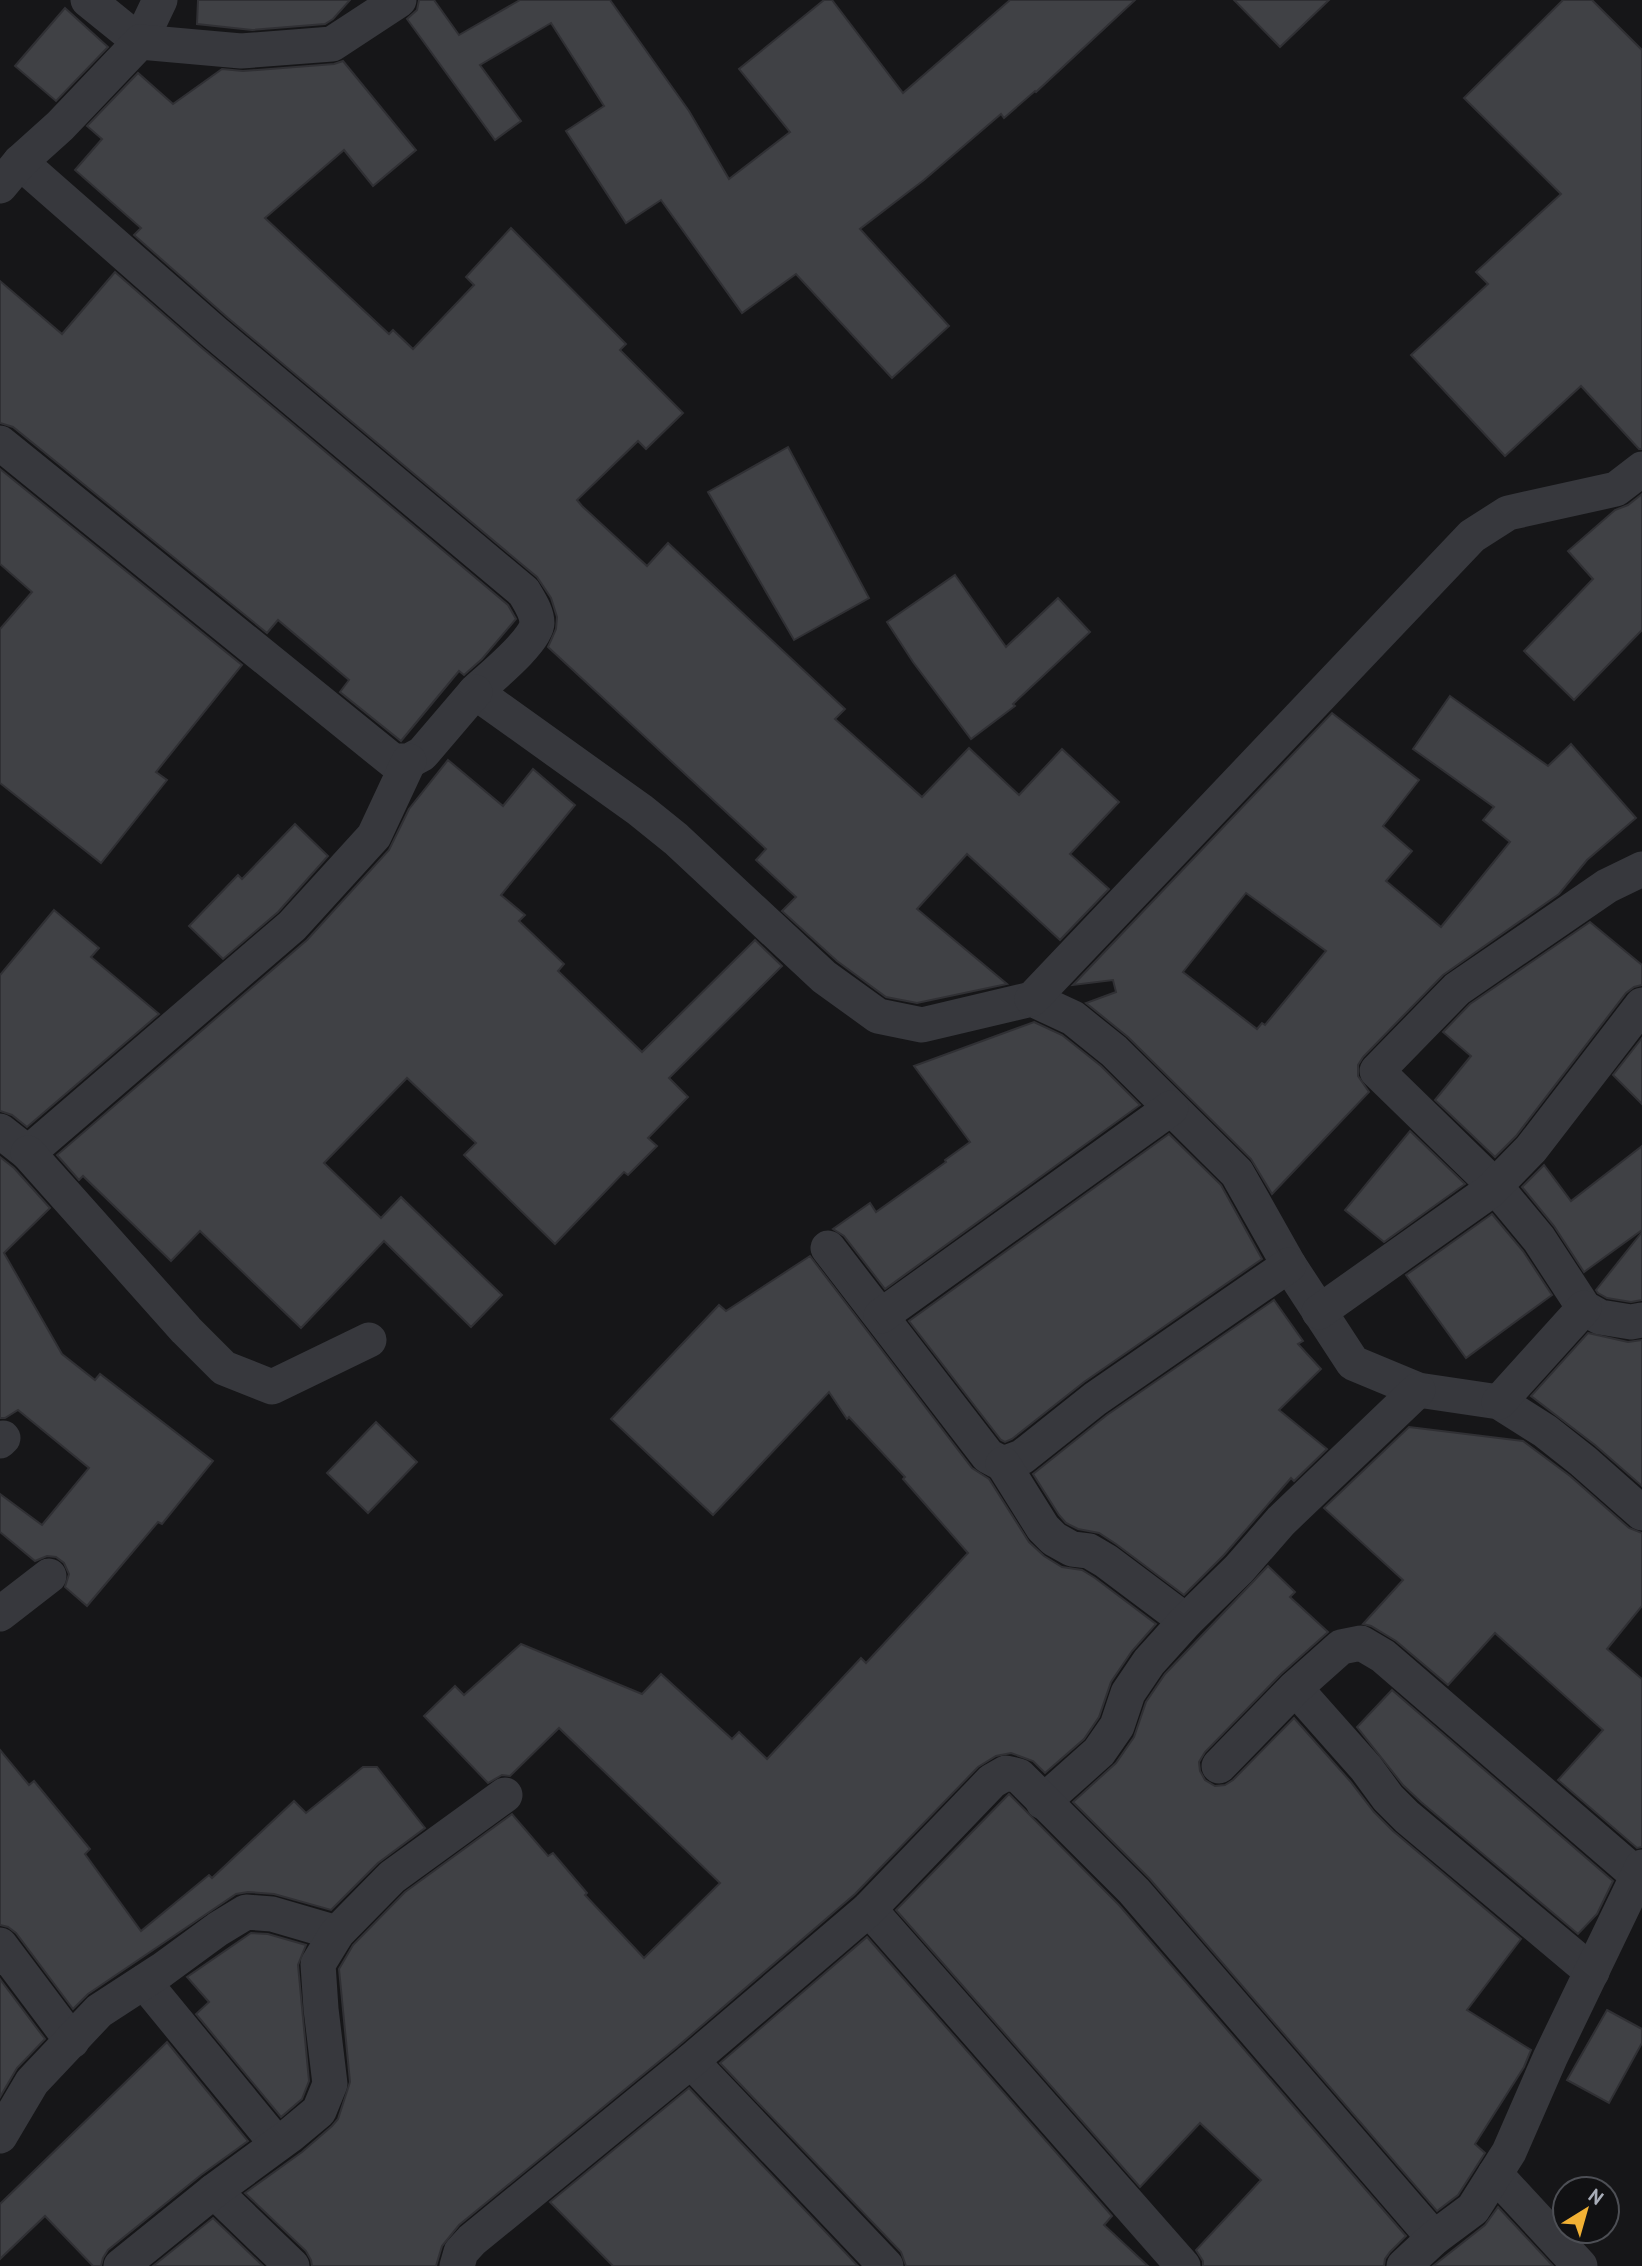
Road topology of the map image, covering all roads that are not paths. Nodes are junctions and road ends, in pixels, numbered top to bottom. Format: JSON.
{"nodes":[{"id":1,"x":88,"y":0,"type":"edge"},
{"id":2,"x":160,"y":0,"type":"edge"},
{"id":3,"x":399,"y":0,"type":"edge"},
{"id":4,"x":140,"y":42,"type":"junction"},
{"id":5,"x":10,"y":174,"type":"edge"},
{"id":6,"x":0,"y":443,"type":"edge"},
{"id":7,"x":1642,"y":469,"type":"edge"},
{"id":8,"x":475,"y":692,"type":"junction"},
{"id":9,"x":409,"y":761,"type":"junction"},
{"id":10,"x":1642,"y":869,"type":"edge"},
{"id":11,"x":1032,"y":999,"type":"junction"},
{"id":12,"x":1642,"y":1005,"type":"edge"},
{"id":13,"x":1171,"y":1108,"type":"junction"},
{"id":14,"x":0,"y":1131,"type":"edge"},
{"id":15,"x":28,"y":1153,"type":"junction"},
{"id":16,"x":1495,"y":1186,"type":"junction"},
{"id":17,"x":828,"y":1248,"type":"dead end"},
{"id":18,"x":1289,"y":1265,"type":"junction"},
{"id":19,"x":1584,"y":1308,"type":"junction"},
{"id":20,"x":1319,"y":1312,"type":"junction"},
{"id":21,"x":881,"y":1316,"type":"junction"},
{"id":22,"x":1642,"y":1320,"type":"edge"},
{"id":23,"x":369,"y":1340,"type":"dead end"},
{"id":24,"x":1419,"y":1390,"type":"junction"},
{"id":25,"x":1499,"y":1402,"type":"junction"},
{"id":26,"x":1003,"y":1464,"type":"junction"},
{"id":27,"x":1642,"y":1513,"type":"edge"},
{"id":28,"x":49,"y":1576,"type":"dead end"},
{"id":29,"x":0,"y":1614,"type":"edge"},
{"id":30,"x":1186,"y":1621,"type":"junction"},
{"id":31,"x":1295,"y":1688,"type":"junction"},
{"id":32,"x":1219,"y":1766,"type":"dead end"},
{"id":33,"x":505,"y":1795,"type":"dead end"},
{"id":34,"x":1043,"y":1802,"type":"junction"},
{"id":35,"x":1640,"y":1871,"type":"edge"},
{"id":36,"x":869,"y":1909,"type":"junction"},
{"id":37,"x":337,"y":1933,"type":"junction"},
{"id":38,"x":0,"y":1945,"type":"edge"},
{"id":39,"x":1592,"y":1972,"type":"junction"},
{"id":40,"x":144,"y":1983,"type":"junction"},
{"id":41,"x":72,"y":2040,"type":"junction"},
{"id":42,"x":691,"y":2061,"type":"junction"},
{"id":43,"x":0,"y":2136,"type":"edge"},
{"id":44,"x":277,"y":2144,"type":"junction"},
{"id":45,"x":1495,"y":2174,"type":"junction"},
{"id":46,"x":214,"y":2190,"type":"junction"},
{"id":47,"x":1434,"y":2238,"type":"junction"},
{"id":48,"x":121,"y":2266,"type":"edge"},
{"id":49,"x":292,"y":2266,"type":"edge"},
{"id":50,"x":457,"y":2266,"type":"edge"},
{"id":51,"x":886,"y":2266,"type":"edge"},
{"id":52,"x":1183,"y":2266,"type":"edge"},
{"id":53,"x":1404,"y":2266,"type":"edge"},
{"id":54,"x":1580,"y":2266,"type":"edge"}],
"edges":[{"from":1,"to":4,"type":"street"},
{"from":2,"to":4,"type":"street"},
{"from":3,"to":4,"type":"street"},
{"from":4,"to":5,"type":"street"},
{"from":5,"to":8,"type":"street"},
{"from":6,"to":9,"type":"street"},
{"from":7,"to":11,"type":"street"},
{"from":8,"to":9,"type":"street"},
{"from":8,"to":11,"type":"street"},
{"from":9,"to":15,"type":"street"},
{"from":10,"to":16,"type":"street"},
{"from":11,"to":13,"type":"street"},
{"from":12,"to":16,"type":"street"},
{"from":13,"to":18,"type":"street"},
{"from":13,"to":21,"type":"street"},
{"from":14,"to":15,"type":"street"},
{"from":15,"to":23,"type":"street"},
{"from":16,"to":19,"type":"street"},
{"from":16,"to":20,"type":"street"},
{"from":17,"to":21,"type":"street"},
{"from":18,"to":20,"type":"street"},
{"from":18,"to":26,"type":"street"},
{"from":19,"to":22,"type":"street"},
{"from":19,"to":25,"type":"street"},
{"from":20,"to":24,"type":"street"},
{"from":21,"to":26,"type":"street"},
{"from":24,"to":25,"type":"street"},
{"from":24,"to":30,"type":"street"},
{"from":25,"to":27,"type":"street"},
{"from":26,"to":30,"type":"street"},
{"from":28,"to":29,"type":"street"},
{"from":30,"to":34,"type":"street"},
{"from":31,"to":32,"type":"street"},
{"from":31,"to":35,"type":"street"},
{"from":31,"to":39,"type":"street"},
{"from":33,"to":37,"type":"street"},
{"from":34,"to":36,"type":"street"},
{"from":34,"to":47,"type":"street"},
{"from":35,"to":39,"type":"street"},
{"from":36,"to":42,"type":"street"},
{"from":36,"to":52,"type":"street"},
{"from":37,"to":40,"type":"street"},
{"from":37,"to":44,"type":"street"},
{"from":38,"to":41,"type":"street"},
{"from":39,"to":45,"type":"street"},
{"from":40,"to":41,"type":"street"},
{"from":40,"to":44,"type":"street"},
{"from":41,"to":43,"type":"street"},
{"from":42,"to":50,"type":"street"},
{"from":42,"to":51,"type":"street"},
{"from":44,"to":46,"type":"street"},
{"from":45,"to":47,"type":"street"},
{"from":45,"to":54,"type":"street"},
{"from":46,"to":48,"type":"street"},
{"from":46,"to":49,"type":"street"},
{"from":47,"to":53,"type":"street"}]}
